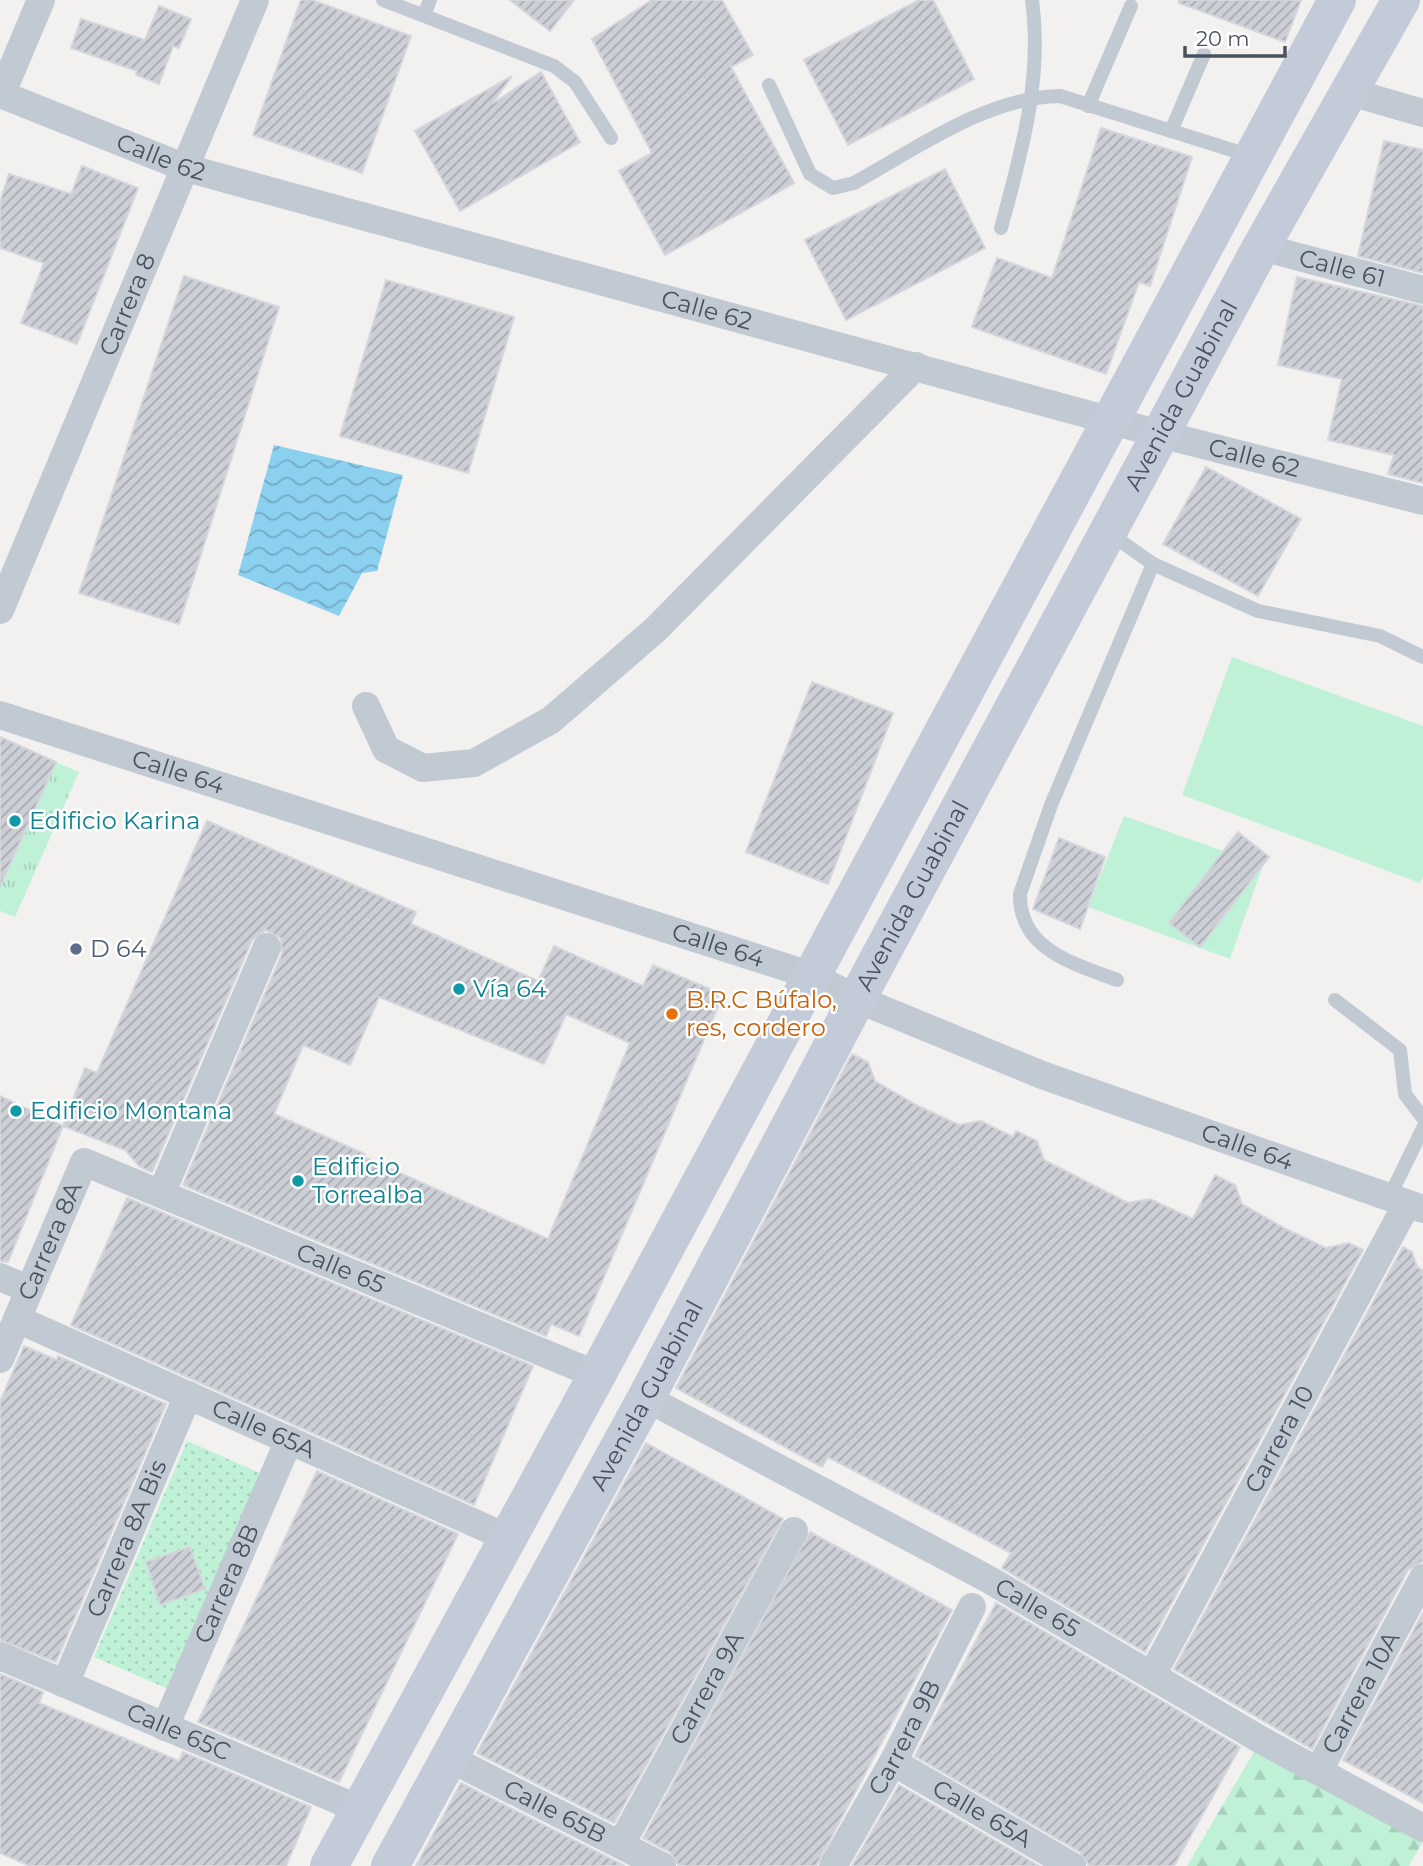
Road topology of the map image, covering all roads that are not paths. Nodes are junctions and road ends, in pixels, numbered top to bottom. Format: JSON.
{"nodes":[{"id":1,"x":41,"y":0,"type":"edge"},
{"id":2,"x":255,"y":0,"type":"edge"},
{"id":3,"x":383,"y":0,"type":"edge"},
{"id":4,"x":430,"y":0,"type":"edge"},
{"id":5,"x":1032,"y":0,"type":"edge"},
{"id":6,"x":1337,"y":0,"type":"edge"},
{"id":7,"x":1401,"y":0,"type":"edge"},
{"id":8,"x":1131,"y":6,"type":"dead end"},
{"id":9,"x":424,"y":15,"type":"junction"},
{"id":10,"x":1204,"y":54,"type":"dead end"},
{"id":11,"x":769,"y":85,"type":"dead end"},
{"id":12,"x":1350,"y":92,"type":"junction"},
{"id":13,"x":0,"y":94,"type":"edge"},
{"id":14,"x":1032,"y":97,"type":"junction"},
{"id":15,"x":1088,"y":106,"type":"junction"},
{"id":16,"x":1423,"y":113,"type":"edge"},
{"id":17,"x":1171,"y":131,"type":"junction"},
{"id":18,"x":611,"y":138,"type":"dead end"},
{"id":19,"x":1251,"y":156,"type":"junction"},
{"id":20,"x":186,"y":169,"type":"junction"},
{"id":21,"x":1001,"y":228,"type":"dead end"},
{"id":22,"x":1261,"y":247,"type":"junction"},
{"id":23,"x":1423,"y":290,"type":"edge"},
{"id":24,"x":916,"y":366,"type":"junction"},
{"id":25,"x":1113,"y":420,"type":"junction"},
{"id":26,"x":1160,"y":434,"type":"junction"},
{"id":27,"x":1423,"y":501,"type":"edge"},
{"id":28,"x":1108,"y":532,"type":"junction"},
{"id":29,"x":1153,"y":564,"type":"junction"},
{"id":30,"x":0,"y":610,"type":"edge"},
{"id":31,"x":1423,"y":657,"type":"edge"},
{"id":32,"x":366,"y":706,"type":"dead end"},
{"id":33,"x":0,"y":715,"type":"edge"},
{"id":34,"x":267,"y":947,"type":"dead end"},
{"id":35,"x":810,"y":975,"type":"junction"},
{"id":36,"x":1117,"y":980,"type":"dead end"},
{"id":37,"x":857,"y":999,"type":"junction"},
{"id":38,"x":1335,"y":1000,"type":"dead end"},
{"id":39,"x":1423,"y":1118,"type":"edge"},
{"id":40,"x":1423,"y":1128,"type":"edge"},
{"id":41,"x":84,"y":1162,"type":"joint"},
{"id":42,"x":161,"y":1194,"type":"junction"},
{"id":43,"x":1406,"y":1203,"type":"edge"},
{"id":44,"x":0,"y":1277,"type":"edge"},
{"id":45,"x":28,"y":1289,"type":"junction"},
{"id":46,"x":17,"y":1319,"type":"junction"},
{"id":47,"x":0,"y":1359,"type":"edge"},
{"id":48,"x":597,"y":1374,"type":"junction"},
{"id":49,"x":188,"y":1395,"type":"junction"},
{"id":50,"x":646,"y":1398,"type":"junction"},
{"id":51,"x":289,"y":1440,"type":"junction"},
{"id":52,"x":794,"y":1531,"type":"dead end"},
{"id":53,"x":508,"y":1538,"type":"junction"},
{"id":54,"x":1423,"y":1578,"type":"edge"},
{"id":55,"x":972,"y":1608,"type":"dead end"},
{"id":56,"x":0,"y":1656,"type":"edge"},
{"id":57,"x":1152,"y":1675,"type":"junction"},
{"id":58,"x":65,"y":1684,"type":"junction"},
{"id":59,"x":165,"y":1727,"type":"junction"},
{"id":60,"x":447,"y":1756,"type":"junction"},
{"id":61,"x":892,"y":1762,"type":"junction"},
{"id":62,"x":1318,"y":1770,"type":"junction"},
{"id":63,"x":359,"y":1809,"type":"junction"},
{"id":64,"x":1423,"y":1828,"type":"edge"},
{"id":65,"x":621,"y":1844,"type":"junction"},
{"id":66,"x":329,"y":1866,"type":"edge"},
{"id":67,"x":390,"y":1866,"type":"edge"},
{"id":68,"x":662,"y":1866,"type":"edge"},
{"id":69,"x":833,"y":1866,"type":"edge"},
{"id":70,"x":1072,"y":1866,"type":"edge"}],
"edges":[{"from":1,"to":13,"type":"street"},
{"from":2,"to":20,"type":"street","name":"Carrera 8"},
{"from":3,"to":9,"type":"lane"},
{"from":4,"to":9,"type":"lane"},
{"from":5,"to":14,"type":"lane"},
{"from":6,"to":19,"type":"main road","name":"Avenida Guabinal"},
{"from":7,"to":12,"type":"main road","name":"Avenida Guabinal"},
{"from":8,"to":15,"type":"lane"},
{"from":9,"to":18,"type":"lane"},
{"from":10,"to":17,"type":"lane"},
{"from":11,"to":14,"type":"lane"},
{"from":12,"to":16,"type":"street"},
{"from":12,"to":22,"type":"main road","name":"Avenida Guabinal"},
{"from":13,"to":20,"type":"street","name":"Calle 62"},
{"from":14,"to":15,"type":"lane"},
{"from":14,"to":21,"type":"lane"},
{"from":15,"to":17,"type":"lane"},
{"from":17,"to":19,"type":"lane"},
{"from":19,"to":25,"type":"main road","name":"Avenida Guabinal"},
{"from":20,"to":24,"type":"street","name":"Calle 62"},
{"from":20,"to":30,"type":"street","name":"Carrera 8"},
{"from":22,"to":23,"type":"street","name":"Calle 61"},
{"from":22,"to":26,"type":"main road","name":"Avenida Guabinal"},
{"from":24,"to":25,"type":"street","name":"Calle 62"},
{"from":24,"to":32,"type":"street"},
{"from":25,"to":26,"type":"street","name":"Calle 62"},
{"from":25,"to":35,"type":"main road","name":"Avenida Guabinal"},
{"from":26,"to":27,"type":"street","name":"Calle 62"},
{"from":26,"to":28,"type":"main road","name":"Avenida Guabinal"},
{"from":28,"to":29,"type":"lane"},
{"from":28,"to":37,"type":"main road","name":"Avenida Guabinal"},
{"from":29,"to":31,"type":"lane"},
{"from":29,"to":36,"type":"lane"},
{"from":33,"to":35,"type":"street","name":"Calle 64"},
{"from":34,"to":42,"type":"street"},
{"from":35,"to":37,"type":"street","name":"Calle 64"},
{"from":35,"to":48,"type":"main road","name":"Avenida Guabinal"},
{"from":37,"to":43,"type":"street","name":"Calle 64"},
{"from":37,"to":50,"type":"main road","name":"Avenida Guabinal"},
{"from":38,"to":39,"type":"lane"},
{"from":40,"to":43,"type":"lane"},
{"from":41,"to":42,"type":"street","name":"Calle 65"},
{"from":41,"to":45,"type":"street","name":"Carrera 8A"},
{"from":42,"to":48,"type":"street","name":"Calle 65"},
{"from":43,"to":57,"type":"street","name":"Carrera 10"},
{"from":44,"to":45,"type":"street"},
{"from":45,"to":46,"type":"street","name":"Carrera 8A"},
{"from":46,"to":47,"type":"street","name":"Carrera 8A"},
{"from":46,"to":49,"type":"street","name":"Calle 65A"},
{"from":48,"to":53,"type":"main road","name":"Avenida Guabinal"},
{"from":49,"to":51,"type":"street","name":"Calle 65A"},
{"from":49,"to":58,"type":"street","name":"Carrera 8A Bis"},
{"from":50,"to":57,"type":"street","name":"Calle 65"},
{"from":50,"to":60,"type":"main road","name":"Avenida Guabinal"},
{"from":51,"to":53,"type":"street","name":"Calle 65A"},
{"from":51,"to":59,"type":"street","name":"Carrera 8B"},
{"from":52,"to":65,"type":"street","name":"Carrera 9A"},
{"from":53,"to":63,"type":"main road","name":"Avenida Guabinal"},
{"from":54,"to":62,"type":"street","name":"Carrera 10A"},
{"from":55,"to":61,"type":"street","name":"Carrera 9B"},
{"from":56,"to":58,"type":"street","name":"Calle 65C"},
{"from":57,"to":62,"type":"street","name":"Calle 65"},
{"from":58,"to":59,"type":"street","name":"Calle 65C"},
{"from":59,"to":63,"type":"street","name":"Calle 65C"},
{"from":60,"to":65,"type":"street","name":"Calle 65B"},
{"from":60,"to":67,"type":"main road","name":"Avenida Guabinal"},
{"from":61,"to":69,"type":"street","name":"Carrera 9B"},
{"from":61,"to":70,"type":"street","name":"Calle 65A"},
{"from":62,"to":64,"type":"street","name":"Calle 65"},
{"from":63,"to":66,"type":"main road","name":"Avenida Guabinal"},
{"from":65,"to":68,"type":"street","name":"Calle 65B"}]}
